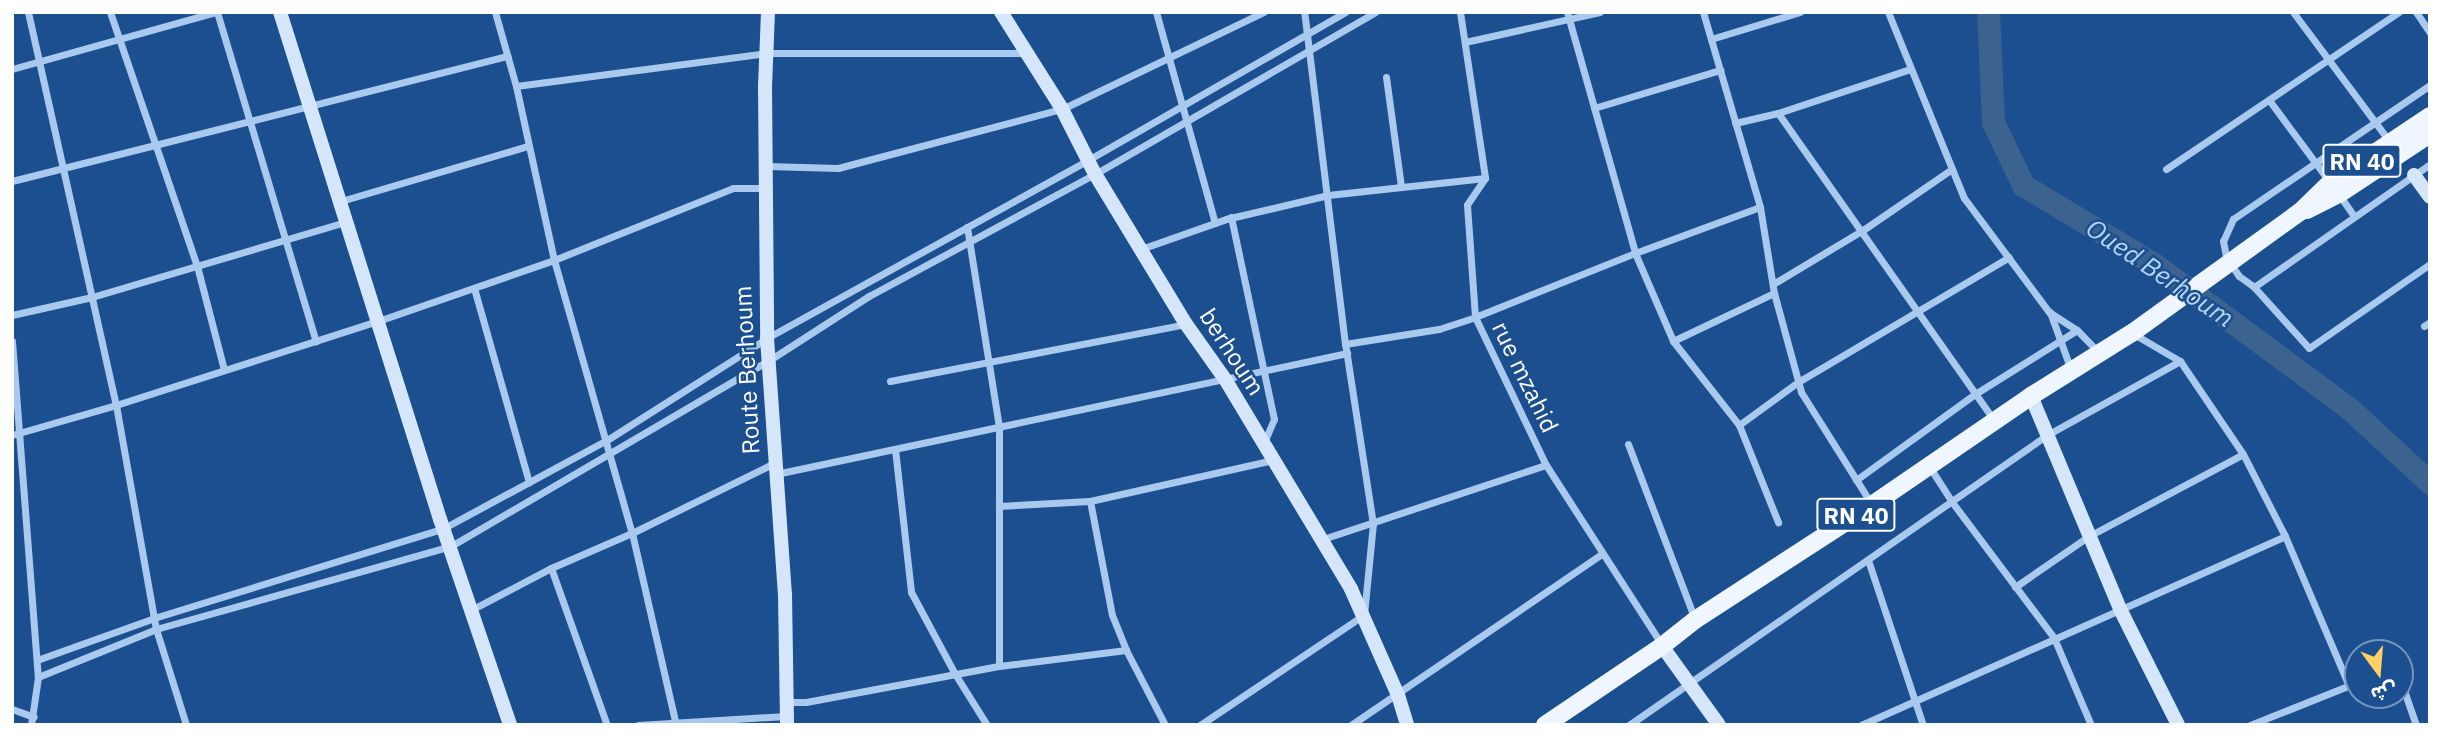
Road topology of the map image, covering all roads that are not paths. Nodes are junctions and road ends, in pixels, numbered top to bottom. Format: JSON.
{"nodes":[{"id":1,"x":28,"y":12,"type":"edge"},
{"id":2,"x":110,"y":12,"type":"edge"},
{"id":3,"x":216,"y":12,"type":"edge"},
{"id":4,"x":280,"y":12,"type":"edge"},
{"id":5,"x":495,"y":12,"type":"edge"},
{"id":6,"x":768,"y":12,"type":"edge"},
{"id":7,"x":1001,"y":12,"type":"edge"},
{"id":8,"x":1156,"y":12,"type":"edge"},
{"id":9,"x":1265,"y":12,"type":"edge"},
{"id":10,"x":1304,"y":12,"type":"edge"},
{"id":11,"x":1345,"y":12,"type":"edge"},
{"id":12,"x":1376,"y":12,"type":"edge"},
{"id":13,"x":1460,"y":12,"type":"edge"},
{"id":14,"x":1600,"y":12,"type":"edge"},
{"id":15,"x":1703,"y":12,"type":"edge"},
{"id":16,"x":1800,"y":12,"type":"edge"},
{"id":17,"x":1888,"y":12,"type":"edge"},
{"id":18,"x":2293,"y":12,"type":"edge"},
{"id":19,"x":2399,"y":12,"type":"edge"},
{"id":20,"x":2416,"y":12,"type":"edge"},
{"id":21,"x":1569,"y":16,"type":"edge"},
{"id":22,"x":1308,"y":32,"type":"junction"},
{"id":23,"x":2430,"y":33,"type":"edge"},
{"id":24,"x":117,"y":38,"type":"junction"},
{"id":25,"x":1711,"y":39,"type":"junction"},
{"id":26,"x":1465,"y":42,"type":"junction"},
{"id":27,"x":1311,"y":47,"type":"junction"},
{"id":28,"x":1026,"y":52,"type":"junction"},
{"id":29,"x":767,"y":53,"type":"junction"},
{"id":30,"x":507,"y":56,"type":"junction"},
{"id":31,"x":1169,"y":57,"type":"junction"},
{"id":32,"x":2329,"y":60,"type":"junction"},
{"id":33,"x":39,"y":61,"type":"junction"},
{"id":34,"x":12,"y":69,"type":"edge"},
{"id":35,"x":1910,"y":69,"type":"junction"},
{"id":36,"x":1720,"y":70,"type":"junction"},
{"id":37,"x":1385,"y":77,"type":"dead end"},
{"id":38,"x":2430,"y":85,"type":"edge"},
{"id":39,"x":516,"y":86,"type":"junction"},
{"id":40,"x":2269,"y":100,"type":"junction"},
{"id":41,"x":1183,"y":105,"type":"junction"},
{"id":42,"x":311,"y":106,"type":"junction"},
{"id":43,"x":1594,"y":108,"type":"junction"},
{"id":44,"x":1062,"y":109,"type":"junction"},
{"id":45,"x":1778,"y":113,"type":"junction"},
{"id":46,"x":2430,"y":117,"type":"edge"},
{"id":47,"x":1186,"y":120,"type":"junction"},
{"id":48,"x":250,"y":121,"type":"junction"},
{"id":49,"x":2374,"y":122,"type":"junction"},
{"id":50,"x":1735,"y":123,"type":"junction"},
{"id":51,"x":2430,"y":134,"type":"edge"},
{"id":52,"x":156,"y":145,"type":"junction"},
{"id":53,"x":528,"y":146,"type":"junction"},
{"id":54,"x":2394,"y":149,"type":"junction"},
{"id":55,"x":2315,"y":163,"type":"junction"},
{"id":56,"x":2430,"y":164,"type":"edge"},
{"id":57,"x":765,"y":166,"type":"junction"},
{"id":58,"x":65,"y":167,"type":"junction"},
{"id":59,"x":1091,"y":167,"type":"junction"},
{"id":60,"x":1952,"y":169,"type":"junction"},
{"id":61,"x":2166,"y":169,"type":"dead end"},
{"id":62,"x":2414,"y":175,"type":"junction"},
{"id":63,"x":1485,"y":178,"type":"junction"},
{"id":64,"x":12,"y":181,"type":"edge"},
{"id":65,"x":1401,"y":187,"type":"junction"},
{"id":66,"x":765,"y":188,"type":"junction"},
{"id":67,"x":2335,"y":188,"type":"junction"},
{"id":68,"x":1328,"y":195,"type":"junction"},
{"id":69,"x":2430,"y":197,"type":"edge"},
{"id":70,"x":341,"y":201,"type":"junction"},
{"id":71,"x":1760,"y":208,"type":"junction"},
{"id":72,"x":2354,"y":215,"type":"junction"},
{"id":73,"x":1231,"y":217,"type":"junction"},
{"id":74,"x":347,"y":222,"type":"junction"},
{"id":75,"x":1215,"y":223,"type":"junction"},
{"id":76,"x":967,"y":226,"type":"junction"},
{"id":77,"x":1863,"y":230,"type":"junction"},
{"id":78,"x":285,"y":240,"type":"junction"},
{"id":79,"x":970,"y":243,"type":"junction"},
{"id":80,"x":1141,"y":249,"type":"junction"},
{"id":81,"x":1635,"y":253,"type":"junction"},
{"id":82,"x":2009,"y":257,"type":"junction"},
{"id":83,"x":554,"y":260,"type":"junction"},
{"id":84,"x":2230,"y":264,"type":"junction"},
{"id":85,"x":2430,"y":264,"type":"edge"},
{"id":86,"x":197,"y":267,"type":"junction"},
{"id":87,"x":1773,"y":284,"type":"junction"},
{"id":88,"x":2254,"y":287,"type":"junction"},
{"id":89,"x":474,"y":288,"type":"junction"},
{"id":90,"x":1774,"y":293,"type":"junction"},
{"id":91,"x":92,"y":297,"type":"junction"},
{"id":92,"x":1916,"y":311,"type":"junction"},
{"id":93,"x":2049,"y":312,"type":"junction"},
{"id":94,"x":12,"y":315,"type":"edge"},
{"id":95,"x":1475,"y":317,"type":"junction"},
{"id":96,"x":378,"y":321,"type":"junction"},
{"id":97,"x":1186,"y":324,"type":"junction"},
{"id":98,"x":2077,"y":330,"type":"junction"},
{"id":99,"x":2132,"y":332,"type":"junction"},
{"id":100,"x":766,"y":338,"type":"junction"},
{"id":101,"x":12,"y":341,"type":"edge"},
{"id":102,"x":316,"y":341,"type":"junction"},
{"id":103,"x":1673,"y":341,"type":"junction"},
{"id":104,"x":2059,"y":341,"type":"junction"},
{"id":105,"x":1346,"y":349,"type":"junction"},
{"id":106,"x":2098,"y":352,"type":"junction"},
{"id":107,"x":768,"y":361,"type":"junction"},
{"id":108,"x":2180,"y":361,"type":"junction"},
{"id":109,"x":989,"y":362,"type":"junction"},
{"id":110,"x":224,"y":370,"type":"junction"},
{"id":111,"x":2071,"y":370,"type":"junction"},
{"id":112,"x":1263,"y":371,"type":"junction"},
{"id":113,"x":1225,"y":379,"type":"junction"},
{"id":114,"x":890,"y":382,"type":"dead end"},
{"id":115,"x":1798,"y":382,"type":"junction"},
{"id":116,"x":1976,"y":394,"type":"junction"},
{"id":117,"x":2031,"y":396,"type":"junction"},
{"id":118,"x":116,"y":405,"type":"junction"},
{"id":119,"x":1995,"y":421,"type":"junction"},
{"id":120,"x":1739,"y":425,"type":"junction"},
{"id":121,"x":999,"y":427,"type":"junction"},
{"id":122,"x":16,"y":434,"type":"edge"},
{"id":123,"x":2047,"y":435,"type":"junction"},
{"id":124,"x":607,"y":440,"type":"junction"},
{"id":125,"x":1264,"y":443,"type":"junction"},
{"id":126,"x":1628,"y":444,"type":"dead end"},
{"id":127,"x":895,"y":449,"type":"junction"},
{"id":128,"x":2244,"y":454,"type":"junction"},
{"id":129,"x":611,"y":455,"type":"junction"},
{"id":130,"x":1274,"y":460,"type":"junction"},
{"id":131,"x":1546,"y":465,"type":"junction"},
{"id":132,"x":1929,"y":465,"type":"junction"},
{"id":133,"x":775,"y":469,"type":"junction"},
{"id":134,"x":1856,"y":481,"type":"junction"},
{"id":135,"x":529,"y":482,"type":"junction"},
{"id":136,"x":1090,"y":500,"type":"junction"},
{"id":137,"x":1952,"y":502,"type":"junction"},
{"id":138,"x":1872,"y":505,"type":"junction"},
{"id":139,"x":999,"y":506,"type":"junction"},
{"id":140,"x":1778,"y":522,"type":"dead end"},
{"id":141,"x":1373,"y":524,"type":"junction"},
{"id":142,"x":444,"y":528,"type":"junction"},
{"id":143,"x":632,"y":533,"type":"junction"},
{"id":144,"x":2089,"y":536,"type":"junction"},
{"id":145,"x":2285,"y":536,"type":"junction"},
{"id":146,"x":1322,"y":539,"type":"junction"},
{"id":147,"x":451,"y":546,"type":"junction"},
{"id":148,"x":1602,"y":554,"type":"junction"},
{"id":149,"x":1868,"y":560,"type":"junction"},
{"id":150,"x":551,"y":568,"type":"junction"},
{"id":151,"x":2015,"y":587,"type":"junction"},
{"id":152,"x":2120,"y":608,"type":"junction"},
{"id":153,"x":471,"y":610,"type":"junction"},
{"id":154,"x":1364,"y":615,"type":"junction"},
{"id":155,"x":154,"y":618,"type":"junction"},
{"id":156,"x":1695,"y":620,"type":"junction"},
{"id":157,"x":156,"y":629,"type":"junction"},
{"id":158,"x":2054,"y":638,"type":"junction"},
{"id":159,"x":1662,"y":646,"type":"junction"},
{"id":160,"x":1126,"y":650,"type":"junction"},
{"id":161,"x":37,"y":660,"type":"junction"},
{"id":162,"x":999,"y":666,"type":"junction"},
{"id":163,"x":955,"y":674,"type":"junction"},
{"id":164,"x":2344,"y":674,"type":"edge"},
{"id":165,"x":38,"y":677,"type":"junction"},
{"id":166,"x":1690,"y":685,"type":"junction"},
{"id":167,"x":2344,"y":688,"type":"edge"},
{"id":168,"x":1398,"y":695,"type":"junction"},
{"id":169,"x":1917,"y":701,"type":"junction"},
{"id":170,"x":12,"y":709,"type":"edge"},
{"id":171,"x":787,"y":714,"type":"edge"},
{"id":172,"x":33,"y":721,"type":"edge"},
{"id":173,"x":675,"y":723,"type":"edge"},
{"id":174,"x":1553,"y":723,"type":"edge"},
{"id":175,"x":186,"y":725,"type":"edge"},
{"id":176,"x":510,"y":725,"type":"edge"},
{"id":177,"x":607,"y":725,"type":"edge"},
{"id":178,"x":638,"y":725,"type":"edge"},
{"id":179,"x":987,"y":725,"type":"edge"},
{"id":180,"x":1165,"y":725,"type":"edge"},
{"id":181,"x":1200,"y":725,"type":"edge"},
{"id":182,"x":1351,"y":725,"type":"edge"},
{"id":183,"x":1407,"y":725,"type":"edge"},
{"id":184,"x":1629,"y":725,"type":"edge"},
{"id":185,"x":1719,"y":725,"type":"edge"},
{"id":186,"x":1861,"y":725,"type":"edge"},
{"id":187,"x":1923,"y":725,"type":"edge"},
{"id":188,"x":2091,"y":725,"type":"edge"},
{"id":189,"x":2178,"y":725,"type":"edge"},
{"id":190,"x":2249,"y":725,"type":"edge"}],
"edges":[{"from":1,"to":33,"type":"street"},
{"from":2,"to":24,"type":"street"},
{"from":3,"to":24,"type":"street"},
{"from":3,"to":48,"type":"street"},
{"from":4,"to":42,"type":"main road"},
{"from":5,"to":30,"type":"street"},
{"from":6,"to":29,"type":"main road","name":"Route Berhoum"},
{"from":7,"to":28,"type":"main road","name":"berhoum"},
{"from":8,"to":31,"type":"street"},
{"from":9,"to":31,"type":"street"},
{"from":10,"to":22,"type":"street"},
{"from":11,"to":22,"type":"street"},
{"from":12,"to":27,"type":"street"},
{"from":13,"to":26,"type":"street"},
{"from":14,"to":21,"type":"street"},
{"from":15,"to":25,"type":"street"},
{"from":16,"to":25,"type":"street"},
{"from":17,"to":35,"type":"street"},
{"from":18,"to":32,"type":"street"},
{"from":19,"to":32,"type":"street"},
{"from":20,"to":23,"type":"street"},
{"from":21,"to":26,"type":"street"},
{"from":21,"to":43,"type":"street"},
{"from":22,"to":27,"type":"street"},
{"from":22,"to":41,"type":"street"},
{"from":24,"to":33,"type":"street"},
{"from":24,"to":52,"type":"street"},
{"from":25,"to":36,"type":"street"},
{"from":26,"to":63,"type":"street"},
{"from":27,"to":47,"type":"street"},
{"from":27,"to":68,"type":"street"},
{"from":28,"to":29,"type":"street"},
{"from":28,"to":44,"type":"main road","name":"berhoum"},
{"from":29,"to":39,"type":"street"},
{"from":29,"to":57,"type":"main road","name":"Route Berhoum"},
{"from":30,"to":39,"type":"street"},
{"from":30,"to":42,"type":"street"},
{"from":31,"to":41,"type":"street"},
{"from":31,"to":44,"type":"street"},
{"from":32,"to":40,"type":"street"},
{"from":32,"to":49,"type":"street"},
{"from":33,"to":34,"type":"street"},
{"from":33,"to":58,"type":"street"},
{"from":35,"to":45,"type":"street"},
{"from":35,"to":60,"type":"street"},
{"from":36,"to":43,"type":"street"},
{"from":36,"to":50,"type":"street"},
{"from":37,"to":65,"type":"street"},
{"from":38,"to":49,"type":"street"},
{"from":39,"to":53,"type":"street"},
{"from":40,"to":55,"type":"street"},
{"from":40,"to":61,"type":"street"},
{"from":41,"to":47,"type":"street"},
{"from":41,"to":59,"type":"street"},
{"from":42,"to":48,"type":"street"},
{"from":42,"to":70,"type":"main road"},
{"from":43,"to":81,"type":"street"},
{"from":44,"to":57,"type":"street"},
{"from":44,"to":59,"type":"main road","name":"berhoum"},
{"from":45,"to":50,"type":"street"},
{"from":45,"to":77,"type":"street"},
{"from":46,"to":54,"type":"main road","number":"RN 40"},
{"from":47,"to":59,"type":"street"},
{"from":47,"to":75,"type":"street"},
{"from":48,"to":52,"type":"street"},
{"from":48,"to":78,"type":"street"},
{"from":49,"to":54,"type":"street"},
{"from":49,"to":55,"type":"street"},
{"from":50,"to":71,"type":"street"},
{"from":51,"to":54,"type":"main road","number":"RN 40"},
{"from":52,"to":58,"type":"street"},
{"from":52,"to":86,"type":"street"},
{"from":53,"to":70,"type":"street"},
{"from":53,"to":83,"type":"street"},
{"from":54,"to":62,"type":"street"},
{"from":54,"to":67,"type":"main road","number":"RN 40"},
{"from":55,"to":67,"type":"street"},
{"from":55,"to":84,"type":"street"},
{"from":56,"to":62,"type":"street"},
{"from":57,"to":66,"type":"main road","name":"Route Berhoum"},
{"from":58,"to":64,"type":"street"},
{"from":58,"to":91,"type":"street"},
{"from":59,"to":76,"type":"street"},
{"from":59,"to":79,"type":"street"},
{"from":59,"to":80,"type":"main road","name":"berhoum"},
{"from":60,"to":77,"type":"street"},
{"from":60,"to":82,"type":"street"},
{"from":62,"to":69,"type":"main road"},
{"from":62,"to":72,"type":"street"},
{"from":63,"to":65,"type":"street"},
{"from":63,"to":95,"type":"street","name":"rue mzahid"},
{"from":65,"to":68,"type":"street"},
{"from":66,"to":83,"type":"street"},
{"from":66,"to":100,"type":"main road","name":"Route Berhoum"},
{"from":67,"to":72,"type":"street"},
{"from":67,"to":84,"type":"main road","number":"RN 40"},
{"from":68,"to":73,"type":"street"},
{"from":68,"to":105,"type":"street"},
{"from":70,"to":74,"type":"main road"},
{"from":71,"to":81,"type":"street"},
{"from":71,"to":87,"type":"street"},
{"from":72,"to":88,"type":"street"},
{"from":73,"to":75,"type":"street"},
{"from":73,"to":112,"type":"street"},
{"from":74,"to":78,"type":"street"},
{"from":74,"to":96,"type":"main road"},
{"from":75,"to":80,"type":"street"},
{"from":76,"to":79,"type":"street"},
{"from":76,"to":100,"type":"street"},
{"from":77,"to":87,"type":"street"},
{"from":77,"to":92,"type":"street"},
{"from":78,"to":86,"type":"street"},
{"from":78,"to":102,"type":"street"},
{"from":79,"to":107,"type":"street"},
{"from":79,"to":109,"type":"street"},
{"from":80,"to":97,"type":"main road","name":"berhoum"},
{"from":81,"to":95,"type":"street"},
{"from":81,"to":103,"type":"street"},
{"from":82,"to":92,"type":"street"},
{"from":82,"to":93,"type":"street"},
{"from":83,"to":89,"type":"street"},
{"from":83,"to":124,"type":"street"},
{"from":84,"to":88,"type":"street"},
{"from":84,"to":99,"type":"main road","number":"RN 40"},
{"from":85,"to":88,"type":"street"},
{"from":86,"to":91,"type":"street"},
{"from":86,"to":110,"type":"street"},
{"from":87,"to":90,"type":"street"},
{"from":89,"to":96,"type":"street"},
{"from":89,"to":135,"type":"street"},
{"from":90,"to":103,"type":"street"},
{"from":90,"to":115,"type":"street"},
{"from":91,"to":94,"type":"street"},
{"from":91,"to":118,"type":"street"},
{"from":92,"to":115,"type":"street"},
{"from":92,"to":116,"type":"street"},
{"from":93,"to":98,"type":"street"},
{"from":93,"to":104,"type":"street"},
{"from":95,"to":105,"type":"street"},
{"from":95,"to":131,"type":"street","name":"rue mzahid"},
{"from":96,"to":102,"type":"street"},
{"from":96,"to":142,"type":"main road"},
{"from":97,"to":109,"type":"street"},
{"from":97,"to":113,"type":"main road","name":"berhoum"},
{"from":98,"to":104,"type":"street"},
{"from":98,"to":106,"type":"street"},
{"from":99,"to":106,"type":"main road","number":"RN 40"},
{"from":99,"to":108,"type":"street"},
{"from":100,"to":107,"type":"main road","name":"Route Berhoum"},
{"from":100,"to":124,"type":"street"},
{"from":101,"to":122,"type":"street"},
{"from":102,"to":110,"type":"street"},
{"from":103,"to":120,"type":"street"},
{"from":104,"to":111,"type":"street"},
{"from":104,"to":116,"type":"street"},
{"from":105,"to":112,"type":"street"},
{"from":105,"to":141,"type":"street"},
{"from":106,"to":111,"type":"main road","number":"RN 40"},
{"from":107,"to":129,"type":"street"},
{"from":107,"to":133,"type":"main road","name":"Route Berhoum"},
{"from":108,"to":123,"type":"street"},
{"from":108,"to":128,"type":"street"},
{"from":109,"to":114,"type":"street"},
{"from":109,"to":121,"type":"street"},
{"from":110,"to":118,"type":"street"},
{"from":111,"to":117,"type":"main road","number":"RN 40"},
{"from":112,"to":113,"type":"street"},
{"from":112,"to":125,"type":"street"},
{"from":113,"to":121,"type":"street"},
{"from":113,"to":125,"type":"main road","name":"berhoum"},
{"from":115,"to":120,"type":"street"},
{"from":115,"to":134,"type":"street"},
{"from":116,"to":119,"type":"street"},
{"from":116,"to":134,"type":"street"},
{"from":117,"to":119,"type":"main road","number":"RN 40"},
{"from":117,"to":123,"type":"main road"},
{"from":118,"to":122,"type":"street"},
{"from":118,"to":155,"type":"street"},
{"from":119,"to":132,"type":"main road","number":"RN 40"},
{"from":120,"to":140,"type":"street"},
{"from":121,"to":127,"type":"street"},
{"from":121,"to":139,"type":"street"},
{"from":122,"to":161,"type":"street"},
{"from":123,"to":137,"type":"street"},
{"from":123,"to":144,"type":"main road"},
{"from":124,"to":129,"type":"street"},
{"from":124,"to":135,"type":"street"},
{"from":125,"to":130,"type":"main road","name":"berhoum"},
{"from":126,"to":156,"type":"street"},
{"from":127,"to":133,"type":"street"},
{"from":127,"to":163,"type":"street"},
{"from":128,"to":144,"type":"street"},
{"from":128,"to":145,"type":"street"},
{"from":129,"to":143,"type":"street"},
{"from":129,"to":147,"type":"street"},
{"from":130,"to":136,"type":"street"},
{"from":130,"to":146,"type":"main road","name":"berhoum"},
{"from":131,"to":141,"type":"street"},
{"from":131,"to":148,"type":"street","name":"rue mzahid"},
{"from":132,"to":137,"type":"street"},
{"from":132,"to":138,"type":"main road","number":"RN 40"},
{"from":133,"to":143,"type":"street"},
{"from":133,"to":171,"type":"main road","name":"Route Berhoum"},
{"from":134,"to":138,"type":"street"},
{"from":135,"to":142,"type":"street"},
{"from":136,"to":139,"type":"street"},
{"from":136,"to":160,"type":"street"},
{"from":137,"to":149,"type":"street"},
{"from":137,"to":151,"type":"street"},
{"from":138,"to":156,"type":"main road","number":"RN 40"},
{"from":139,"to":162,"type":"street"},
{"from":141,"to":146,"type":"street"},
{"from":141,"to":154,"type":"street"},
{"from":142,"to":147,"type":"main road"},
{"from":142,"to":155,"type":"street"},
{"from":143,"to":150,"type":"street"},
{"from":143,"to":173,"type":"street"},
{"from":144,"to":151,"type":"street"},
{"from":144,"to":152,"type":"main road"},
{"from":145,"to":152,"type":"street"},
{"from":145,"to":164,"type":"street"},
{"from":146,"to":154,"type":"main road","name":"berhoum"},
{"from":147,"to":153,"type":"main road"},
{"from":147,"to":157,"type":"street"},
{"from":148,"to":159,"type":"street","name":"rue mzahid"},
{"from":148,"to":168,"type":"street"},
{"from":149,"to":166,"type":"street"},
{"from":149,"to":169,"type":"street"},
{"from":150,"to":153,"type":"street"},
{"from":150,"to":177,"type":"street"},
{"from":151,"to":158,"type":"street"},
{"from":152,"to":158,"type":"street"},
{"from":152,"to":189,"type":"main road"},
{"from":153,"to":176,"type":"main road"},
{"from":154,"to":168,"type":"main road","name":"berhoum"},
{"from":154,"to":181,"type":"street"},
{"from":155,"to":157,"type":"street"},
{"from":155,"to":161,"type":"street"},
{"from":156,"to":159,"type":"main road","number":"RN 40"},
{"from":157,"to":165,"type":"street"},
{"from":157,"to":175,"type":"street"},
{"from":158,"to":169,"type":"street"},
{"from":158,"to":188,"type":"street"},
{"from":159,"to":166,"type":"main road"},
{"from":159,"to":174,"type":"main road","number":"RN 40"},
{"from":160,"to":162,"type":"street"},
{"from":160,"to":180,"type":"street"},
{"from":161,"to":165,"type":"street"},
{"from":162,"to":163,"type":"street"},
{"from":163,"to":171,"type":"street"},
{"from":163,"to":179,"type":"street"},
{"from":165,"to":172,"type":"street"},
{"from":166,"to":184,"type":"street"},
{"from":166,"to":185,"type":"main road"},
{"from":167,"to":190,"type":"street"},
{"from":168,"to":182,"type":"street"},
{"from":168,"to":183,"type":"main road","name":"berhoum"},
{"from":169,"to":186,"type":"street"},
{"from":169,"to":187,"type":"street"},
{"from":170,"to":172,"type":"street"},
{"from":171,"to":173,"type":"street"},
{"from":173,"to":178,"type":"street"}]}
